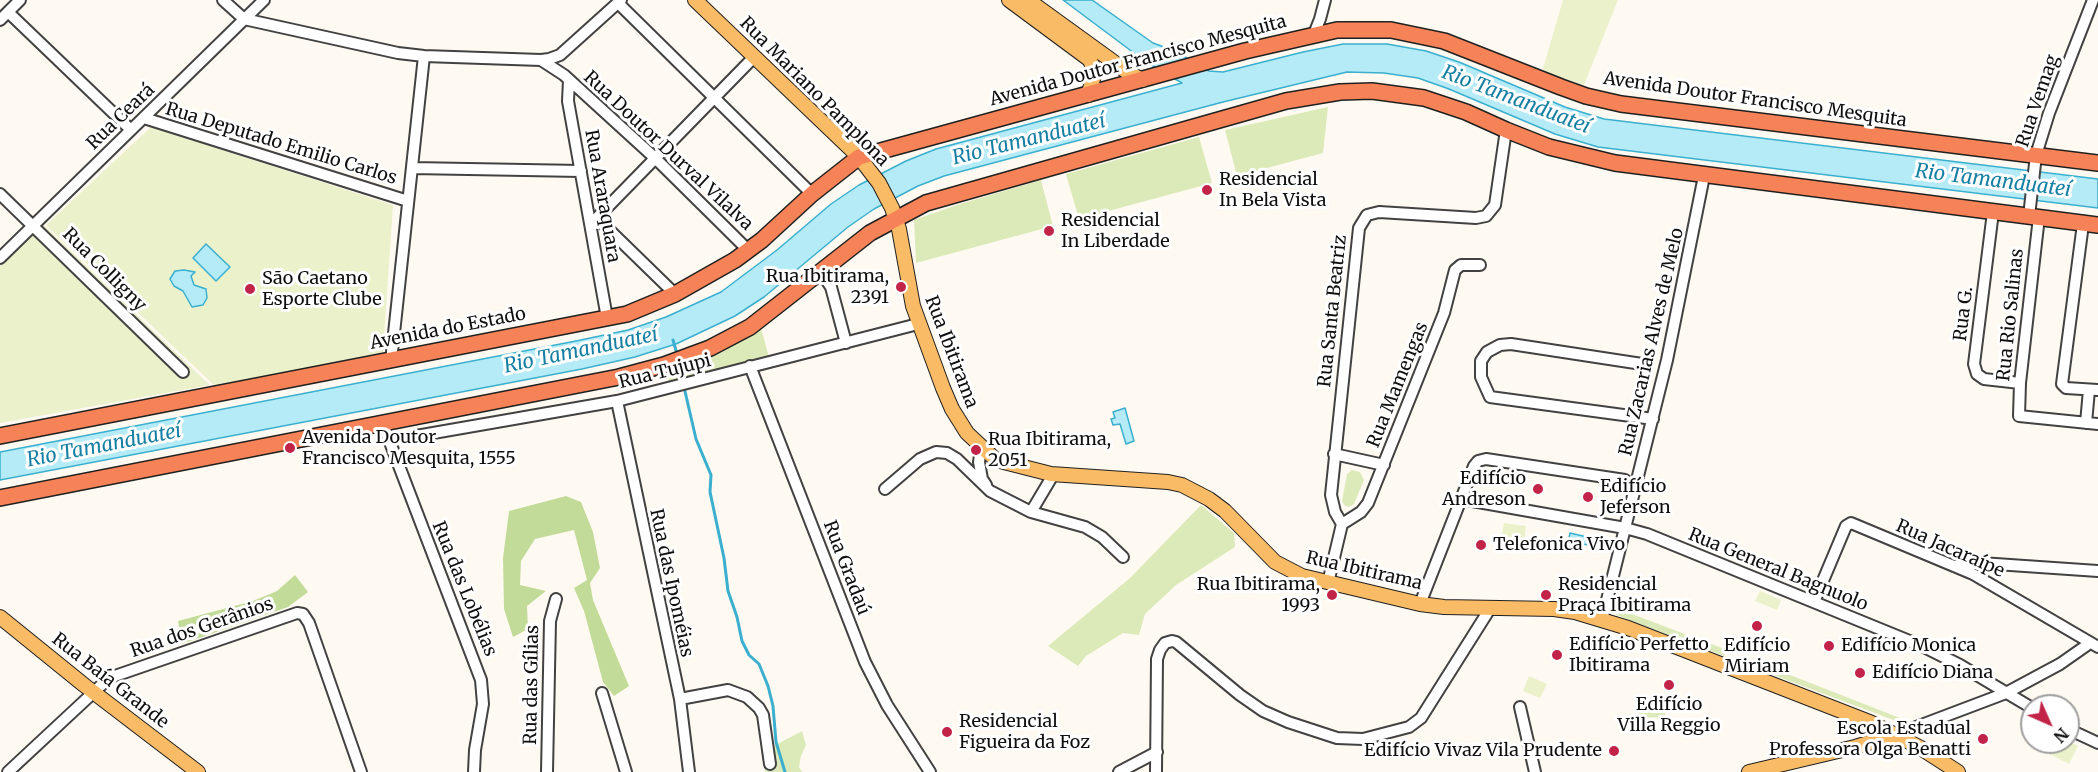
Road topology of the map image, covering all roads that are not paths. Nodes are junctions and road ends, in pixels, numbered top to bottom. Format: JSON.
{"nodes":[{"id":1,"x":20,"y":0,"type":"edge"},
{"id":2,"x":224,"y":0,"type":"edge"},
{"id":3,"x":264,"y":0,"type":"edge"},
{"id":4,"x":695,"y":0,"type":"edge"},
{"id":5,"x":1009,"y":0,"type":"edge"},
{"id":6,"x":1028,"y":0,"type":"edge"},
{"id":7,"x":2093,"y":0,"type":"edge"},
{"id":8,"x":619,"y":1,"type":"edge"},
{"id":9,"x":1325,"y":2,"type":"edge"},
{"id":10,"x":8,"y":12,"type":"junction"},
{"id":11,"x":244,"y":19,"type":"junction"},
{"id":12,"x":0,"y":20,"type":"edge"},
{"id":13,"x":1337,"y":30,"type":"junction"},
{"id":14,"x":1314,"y":34,"type":"junction"},
{"id":15,"x":560,"y":55,"type":"junction"},
{"id":16,"x":424,"y":56,"type":"junction"},
{"id":17,"x":754,"y":57,"type":"junction"},
{"id":18,"x":541,"y":60,"type":"junction"},
{"id":19,"x":566,"y":77,"type":"junction"},
{"id":20,"x":1142,"y":80,"type":"junction"},
{"id":21,"x":1088,"y":95,"type":"junction"},
{"id":22,"x":715,"y":98,"type":"junction"},
{"id":23,"x":144,"y":118,"type":"junction"},
{"id":24,"x":131,"y":130,"type":"junction"},
{"id":25,"x":1506,"y":130,"type":"junction"},
{"id":26,"x":656,"y":158,"type":"junction"},
{"id":27,"x":2035,"y":161,"type":"junction"},
{"id":28,"x":863,"y":163,"type":"junction"},
{"id":29,"x":2098,"y":163,"type":"edge"},
{"id":30,"x":412,"y":168,"type":"junction"},
{"id":31,"x":581,"y":171,"type":"junction"},
{"id":32,"x":1704,"y":176,"type":"junction"},
{"id":33,"x":0,"y":194,"type":"edge"},
{"id":34,"x":812,"y":194,"type":"junction"},
{"id":35,"x":408,"y":201,"type":"junction"},
{"id":36,"x":1993,"y":212,"type":"junction"},
{"id":37,"x":894,"y":213,"type":"junction"},
{"id":38,"x":2033,"y":213,"type":"junction"},
{"id":39,"x":594,"y":221,"type":"junction"},
{"id":40,"x":2090,"y":224,"type":"edge"},
{"id":41,"x":34,"y":225,"type":"junction"},
{"id":42,"x":749,"y":251,"type":"junction"},
{"id":43,"x":0,"y":258,"type":"edge"},
{"id":44,"x":1480,"y":265,"type":"dead end"},
{"id":45,"x":821,"y":272,"type":"junction"},
{"id":46,"x":675,"y":294,"type":"junction"},
{"id":47,"x":607,"y":318,"type":"junction"},
{"id":48,"x":918,"y":324,"type":"junction"},
{"id":49,"x":846,"y":343,"type":"junction"},
{"id":50,"x":391,"y":361,"type":"junction"},
{"id":51,"x":1642,"y":364,"type":"dead end"},
{"id":52,"x":750,"y":366,"type":"junction"},
{"id":53,"x":183,"y":372,"type":"dead end"},
{"id":54,"x":2020,"y":382,"type":"junction"},
{"id":55,"x":2094,"y":390,"type":"edge"},
{"id":56,"x":617,"y":401,"type":"junction"},
{"id":57,"x":1653,"y":419,"type":"junction"},
{"id":58,"x":2086,"y":423,"type":"junction"},
{"id":59,"x":382,"y":424,"type":"junction"},
{"id":60,"x":2098,"y":424,"type":"edge"},
{"id":61,"x":0,"y":436,"type":"edge"},
{"id":62,"x":416,"y":436,"type":"dead end"},
{"id":63,"x":981,"y":448,"type":"junction"},
{"id":64,"x":1334,"y":454,"type":"junction"},
{"id":65,"x":1384,"y":465,"type":"junction"},
{"id":66,"x":1053,"y":475,"type":"junction"},
{"id":67,"x":1625,"y":480,"type":"dead end"},
{"id":68,"x":885,"y":489,"type":"dead end"},
{"id":69,"x":990,"y":491,"type":"junction"},
{"id":70,"x":0,"y":498,"type":"edge"},
{"id":71,"x":1461,"y":499,"type":"junction"},
{"id":72,"x":1031,"y":512,"type":"junction"},
{"id":73,"x":1342,"y":524,"type":"junction"},
{"id":74,"x":1625,"y":528,"type":"junction"},
{"id":75,"x":1123,"y":557,"type":"dead end"},
{"id":76,"x":1953,"y":566,"type":"junction"},
{"id":77,"x":2098,"y":571,"type":"edge"},
{"id":78,"x":1328,"y":583,"type":"junction"},
{"id":79,"x":556,"y":599,"type":"dead end"},
{"id":80,"x":1814,"y":602,"type":"junction"},
{"id":81,"x":1420,"y":604,"type":"junction"},
{"id":82,"x":1491,"y":607,"type":"junction"},
{"id":83,"x":0,"y":617,"type":"edge"},
{"id":84,"x":1602,"y":620,"type":"junction"},
{"id":85,"x":2094,"y":645,"type":"edge"},
{"id":86,"x":94,"y":692,"type":"junction"},
{"id":87,"x":602,"y":693,"type":"dead end"},
{"id":88,"x":2006,"y":693,"type":"junction"},
{"id":89,"x":680,"y":699,"type":"junction"},
{"id":90,"x":2020,"y":701,"type":"edge"},
{"id":91,"x":1520,"y":707,"type":"dead end"},
{"id":92,"x":1895,"y":735,"type":"junction"},
{"id":93,"x":2080,"y":735,"type":"edge"},
{"id":94,"x":2098,"y":743,"type":"edge"},
{"id":95,"x":1157,"y":752,"type":"junction"},
{"id":96,"x":770,"y":764,"type":"dead end"},
{"id":97,"x":8,"y":772,"type":"edge"},
{"id":98,"x":198,"y":772,"type":"edge"},
{"id":99,"x":362,"y":772,"type":"edge"},
{"id":100,"x":474,"y":772,"type":"edge"},
{"id":101,"x":547,"y":772,"type":"edge"},
{"id":102,"x":626,"y":772,"type":"edge"},
{"id":103,"x":689,"y":772,"type":"edge"},
{"id":104,"x":930,"y":772,"type":"edge"},
{"id":105,"x":1119,"y":772,"type":"edge"},
{"id":106,"x":1156,"y":772,"type":"edge"},
{"id":107,"x":1535,"y":772,"type":"edge"},
{"id":108,"x":1749,"y":772,"type":"edge"},
{"id":109,"x":1958,"y":772,"type":"edge"}],
"edges":[{"from":1,"to":10,"type":"street"},
{"from":2,"to":11,"type":"street"},
{"from":3,"to":11,"type":"street","name":"Rua Ceará"},
{"from":4,"to":17,"type":"main road","name":"Rua Mariano Pamplona"},
{"from":5,"to":21,"type":"main road"},
{"from":6,"to":20,"type":"main road"},
{"from":7,"to":27,"type":"street","name":"Rua Vemag"},
{"from":8,"to":15,"type":"street"},
{"from":8,"to":22,"type":"street"},
{"from":9,"to":13,"type":"street"},
{"from":9,"to":14,"type":"street"},
{"from":10,"to":12,"type":"street"},
{"from":10,"to":24,"type":"street"},
{"from":11,"to":16,"type":"street"},
{"from":11,"to":23,"type":"street","name":"Rua Ceará"},
{"from":13,"to":14,"type":"highway","name":"Avenida Doutor Francisco Mesquita"},
{"from":13,"to":27,"type":"highway","name":"Avenida Doutor Francisco Mesquita"},
{"from":14,"to":20,"type":"highway","name":"Avenida Doutor Francisco Mesquita"},
{"from":15,"to":18,"type":"street"},
{"from":15,"to":19,"type":"street","name":"Rua Doutor Durval Vilalva"},
{"from":16,"to":18,"type":"street"},
{"from":16,"to":30,"type":"street"},
{"from":17,"to":22,"type":"street"},
{"from":17,"to":28,"type":"main road","name":"Rua Mariano Pamplona"},
{"from":18,"to":19,"type":"street","name":"Rua Doutor Durval Vilalva"},
{"from":19,"to":26,"type":"street","name":"Rua Doutor Durval Vilalva"},
{"from":19,"to":31,"type":"street","name":"Rua Araraquara"},
{"from":20,"to":21,"type":"highway","name":"Avenida Doutor Francisco Mesquita"},
{"from":21,"to":28,"type":"highway","name":"Avenida Doutor Francisco Mesquita"},
{"from":22,"to":26,"type":"street"},
{"from":22,"to":34,"type":"street"},
{"from":23,"to":24,"type":"street","name":"Rua Ceará"},
{"from":23,"to":35,"type":"street","name":"Rua Deputado Emilio Carlos"},
{"from":24,"to":41,"type":"street","name":"Rua Ceará"},
{"from":25,"to":32,"type":"highway"},
{"from":25,"to":37,"type":"highway"},
{"from":25,"to":64,"type":"street","name":"Rua Santa Beatriz"},
{"from":26,"to":39,"type":"street"},
{"from":26,"to":42,"type":"street","name":"Rua Doutor Durval Vilalva"},
{"from":27,"to":29,"type":"highway","name":"Avenida Doutor Francisco Mesquita"},
{"from":27,"to":38,"type":"street","name":"Rua Vemag"},
{"from":28,"to":34,"type":"highway","name":"Avenida do Estado"},
{"from":28,"to":37,"type":"main road","name":"Rua Mariano Pamplona"},
{"from":30,"to":31,"type":"street"},
{"from":30,"to":35,"type":"street"},
{"from":31,"to":39,"type":"street","name":"Rua Araraquara"},
{"from":32,"to":36,"type":"highway"},
{"from":32,"to":57,"type":"street","name":"Rua Zacarias Alves de Melo"},
{"from":33,"to":41,"type":"street","name":"Rua Colligny"},
{"from":34,"to":42,"type":"highway","name":"Avenida do Estado"},
{"from":35,"to":50,"type":"street"},
{"from":36,"to":38,"type":"highway"},
{"from":36,"to":54,"type":"street","name":"Rua G."},
{"from":37,"to":45,"type":"highway"},
{"from":37,"to":48,"type":"main road","name":"Rua Ibitirama"},
{"from":38,"to":40,"type":"highway"},
{"from":38,"to":54,"type":"street","name":"Rua Rio Salinas"},
{"from":39,"to":46,"type":"street"},
{"from":39,"to":47,"type":"street","name":"Rua Araraquara"},
{"from":40,"to":55,"type":"street"},
{"from":41,"to":43,"type":"street","name":"Rua Ceará"},
{"from":41,"to":53,"type":"street","name":"Rua Colligny"},
{"from":42,"to":46,"type":"highway","name":"Avenida do Estado"},
{"from":44,"to":65,"type":"street","name":"Rua Mamengas"},
{"from":45,"to":49,"type":"street"},
{"from":45,"to":59,"type":"highway"},
{"from":46,"to":47,"type":"highway","name":"Avenida do Estado"},
{"from":47,"to":50,"type":"highway","name":"Avenida do Estado"},
{"from":48,"to":49,"type":"street","name":"Rua Tujupi"},
{"from":48,"to":63,"type":"main road","name":"Rua Ibitirama"},
{"from":49,"to":52,"type":"street","name":"Rua Tujupi"},
{"from":50,"to":61,"type":"highway","name":"Avenida do Estado"},
{"from":51,"to":57,"type":"street"},
{"from":52,"to":56,"type":"street","name":"Rua Tujupi"},
{"from":52,"to":104,"type":"street","name":"Rua Gradaú"},
{"from":54,"to":58,"type":"street","name":"Rua Rio Salinas"},
{"from":55,"to":58,"type":"street"},
{"from":56,"to":62,"type":"street","name":"Rua Tujupi"},
{"from":56,"to":89,"type":"street","name":"Rua das Ipoméias"},
{"from":57,"to":74,"type":"street","name":"Rua Zacarias Alves de Melo"},
{"from":58,"to":60,"type":"street"},
{"from":59,"to":70,"type":"highway"},
{"from":59,"to":100,"type":"street","name":"Rua das Lobélias"},
{"from":63,"to":66,"type":"main road","name":"Rua Ibitirama"},
{"from":63,"to":69,"type":"street"},
{"from":64,"to":65,"type":"street"},
{"from":64,"to":73,"type":"street","name":"Rua Santa Beatriz"},
{"from":65,"to":73,"type":"street","name":"Rua Mamengas"},
{"from":66,"to":72,"type":"street"},
{"from":66,"to":78,"type":"main road","name":"Rua Ibitirama"},
{"from":67,"to":71,"type":"street"},
{"from":68,"to":69,"type":"street"},
{"from":69,"to":72,"type":"street"},
{"from":71,"to":74,"type":"street","name":"Rua General Bagnuolo"},
{"from":71,"to":81,"type":"street"},
{"from":72,"to":75,"type":"street"},
{"from":73,"to":78,"type":"street"},
{"from":74,"to":80,"type":"street","name":"Rua General Bagnuolo"},
{"from":74,"to":84,"type":"street","name":"Rua Zacarias Alves de Melo"},
{"from":76,"to":77,"type":"street"},
{"from":76,"to":80,"type":"street","name":"Rua Jacaraípe"},
{"from":76,"to":85,"type":"street","name":"Rua Jacaraípe"},
{"from":78,"to":81,"type":"main road","name":"Rua Ibitirama"},
{"from":79,"to":101,"type":"street","name":"Rua das Gílias"},
{"from":80,"to":88,"type":"street","name":"Rua General Bagnuolo"},
{"from":81,"to":82,"type":"main road","name":"Rua Ibitirama"},
{"from":82,"to":84,"type":"main road","name":"Rua Ibitirama"},
{"from":82,"to":95,"type":"street"},
{"from":83,"to":86,"type":"main road","name":"Rua Baía Grande"},
{"from":84,"to":92,"type":"main road","name":"Rua Ibitirama"},
{"from":85,"to":88,"type":"street"},
{"from":86,"to":97,"type":"street","name":"Rua dos Gerânios"},
{"from":86,"to":98,"type":"main road","name":"Rua Baía Grande"},
{"from":86,"to":99,"type":"street","name":"Rua dos Gerânios"},
{"from":87,"to":102,"type":"street"},
{"from":88,"to":90,"type":"street","name":"Rua General Bagnuolo"},
{"from":88,"to":92,"type":"street"},
{"from":89,"to":96,"type":"street"},
{"from":89,"to":103,"type":"street","name":"Rua das Ipoméias"},
{"from":91,"to":107,"type":"street"},
{"from":92,"to":108,"type":"main road"},
{"from":92,"to":109,"type":"main road","name":"Rua Ibitirama"},
{"from":93,"to":94,"type":"street"},
{"from":95,"to":105,"type":"street"},
{"from":95,"to":106,"type":"street"}]}
